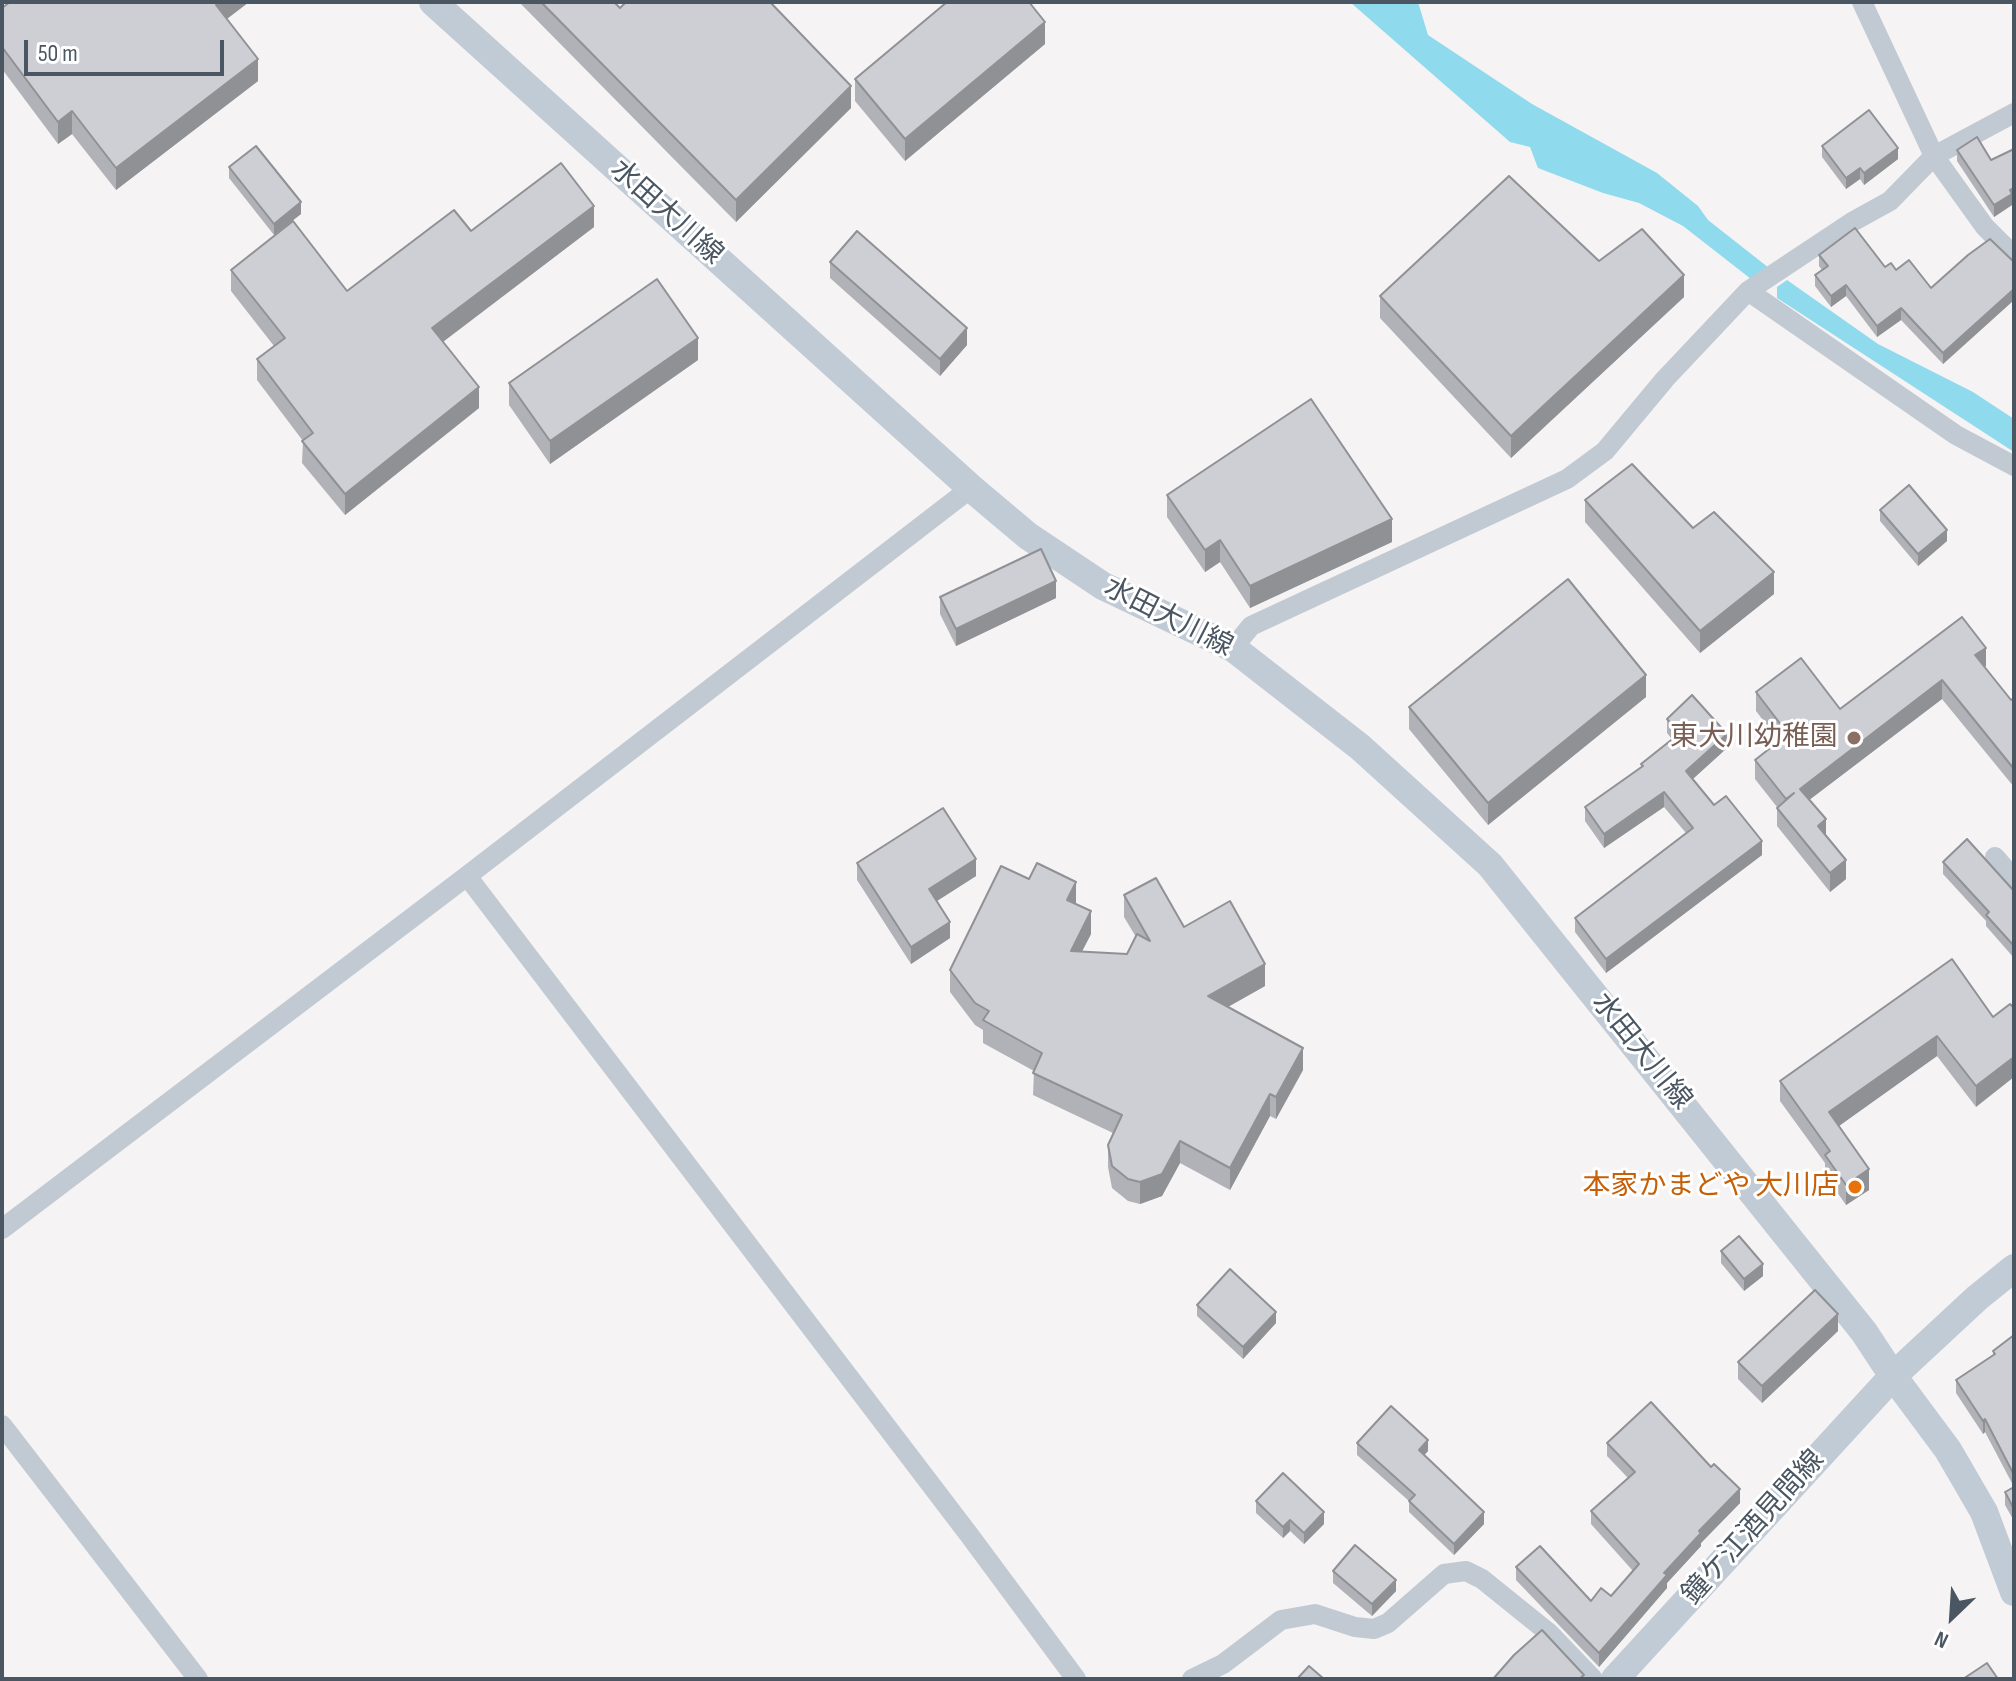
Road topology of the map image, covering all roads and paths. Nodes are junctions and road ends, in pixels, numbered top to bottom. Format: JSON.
{"nodes":[{"id":1,"x":433,"y":2,"type":"edge"},
{"id":2,"x":1862,"y":2,"type":"edge"},
{"id":3,"x":2014,"y":113,"type":"edge"},
{"id":4,"x":1934,"y":156,"type":"junction"},
{"id":5,"x":2014,"y":256,"type":"edge"},
{"id":6,"x":1748,"y":291,"type":"junction"},
{"id":7,"x":2014,"y":466,"type":"edge"},
{"id":8,"x":971,"y":488,"type":"junction"},
{"id":9,"x":1233,"y":648,"type":"junction"},
{"id":10,"x":1995,"y":857,"type":"dead end"},
{"id":11,"x":467,"y":876,"type":"junction"},
{"id":12,"x":2014,"y":879,"type":"edge"},
{"id":13,"x":2,"y":1229,"type":"edge"},
{"id":14,"x":2014,"y":1268,"type":"edge"},
{"id":15,"x":1893,"y":1376,"type":"junction"},
{"id":16,"x":2,"y":1425,"type":"edge"},
{"id":17,"x":2014,"y":1592,"type":"edge"},
{"id":18,"x":198,"y":1679,"type":"edge"},
{"id":19,"x":1076,"y":1679,"type":"edge"},
{"id":20,"x":1192,"y":1679,"type":"edge"},
{"id":21,"x":1593,"y":1679,"type":"edge"},
{"id":22,"x":1615,"y":1679,"type":"edge"}],
"edges":[{"from":1,"to":8,"type":"main road","name":"水田大川線"},
{"from":2,"to":4,"type":"street"},
{"from":3,"to":4,"type":"street"},
{"from":4,"to":5,"type":"street"},
{"from":4,"to":6,"type":"street"},
{"from":6,"to":7,"type":"street"},
{"from":6,"to":9,"type":"street"},
{"from":8,"to":9,"type":"main road","name":"水田大川線"},
{"from":8,"to":11,"type":"street"},
{"from":9,"to":15,"type":"main road","name":"水田大川線"},
{"from":10,"to":12,"type":"street"},
{"from":11,"to":13,"type":"street"},
{"from":11,"to":19,"type":"street"},
{"from":14,"to":15,"type":"main road"},
{"from":15,"to":17,"type":"main road","name":"水田大川線"},
{"from":15,"to":22,"type":"main road","name":"鐘ケ江酒見間線"},
{"from":16,"to":18,"type":"street"},
{"from":20,"to":21,"type":"street"}]}
